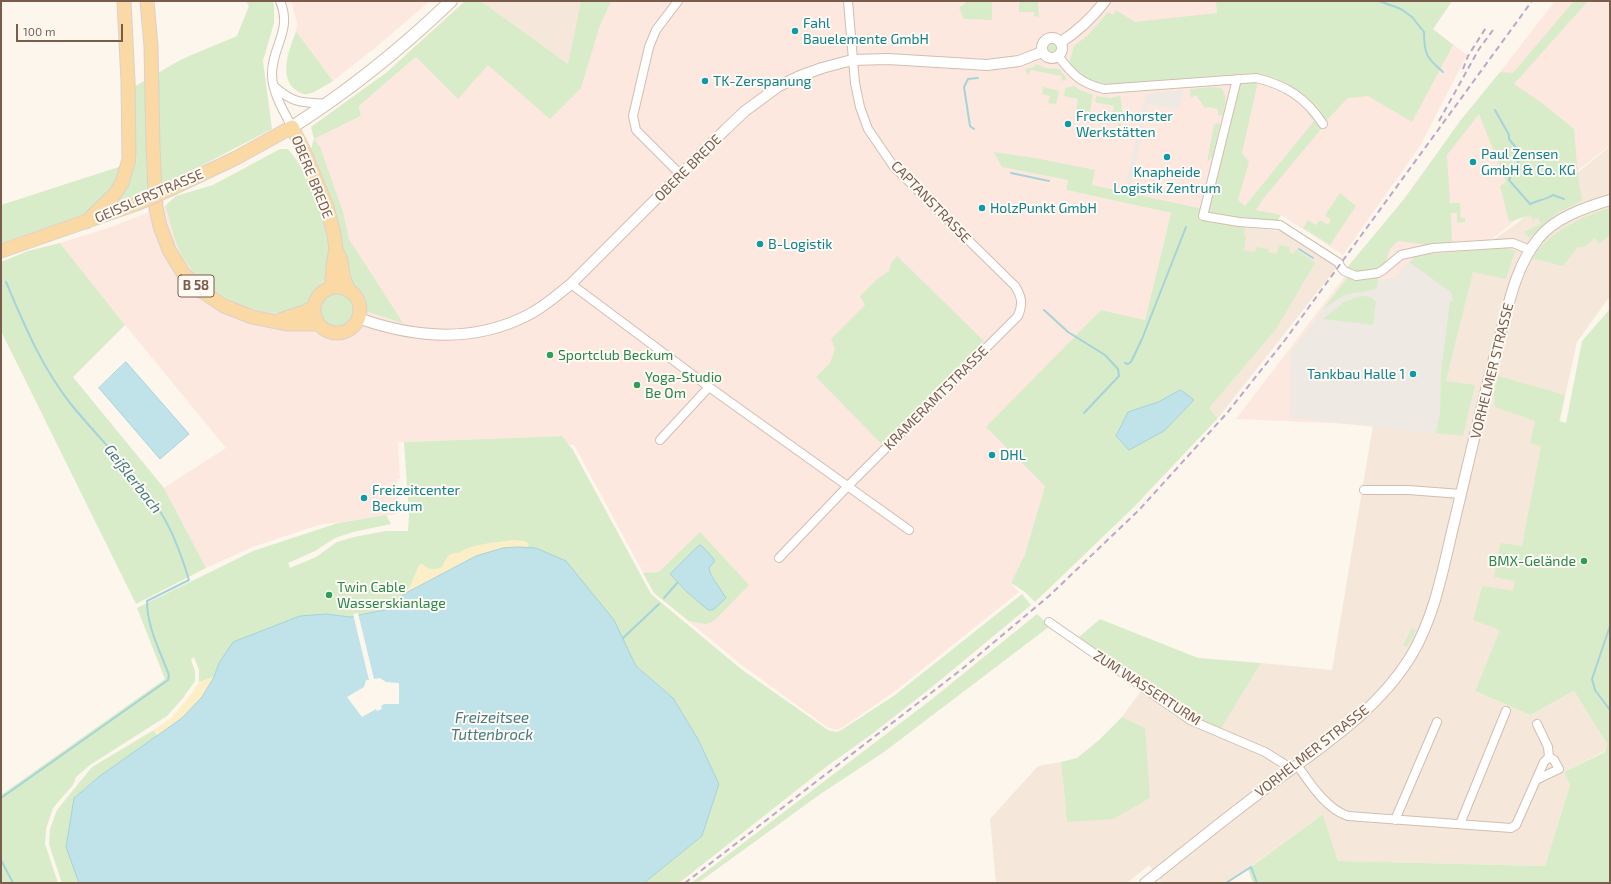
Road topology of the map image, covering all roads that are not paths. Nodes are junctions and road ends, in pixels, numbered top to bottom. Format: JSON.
{"nodes":[{"id":1,"x":124,"y":1,"type":"edge"},
{"id":2,"x":147,"y":1,"type":"edge"},
{"id":3,"x":280,"y":1,"type":"edge"},
{"id":4,"x":451,"y":1,"type":"edge"},
{"id":5,"x":678,"y":1,"type":"edge"},
{"id":6,"x":848,"y":1,"type":"edge"},
{"id":7,"x":1105,"y":1,"type":"edge"},
{"id":8,"x":1061,"y":42,"type":"junction"},
{"id":9,"x":1042,"y":52,"type":"junction"},
{"id":10,"x":1058,"y":56,"type":"junction"},
{"id":11,"x":852,"y":60,"type":"junction"},
{"id":12,"x":1237,"y":79,"type":"junction"},
{"id":13,"x":274,"y":86,"type":"junction"},
{"id":14,"x":327,"y":104,"type":"junction"},
{"id":15,"x":1323,"y":124,"type":"dead end"},
{"id":16,"x":292,"y":127,"type":"junction"},
{"id":17,"x":681,"y":175,"type":"junction"},
{"id":18,"x":1610,"y":200,"type":"edge"},
{"id":19,"x":86,"y":222,"type":"junction"},
{"id":20,"x":336,"y":250,"type":"junction"},
{"id":21,"x":1530,"y":250,"type":"junction"},
{"id":22,"x":1,"y":251,"type":"edge"},
{"id":23,"x":571,"y":284,"type":"junction"},
{"id":24,"x":330,"y":288,"type":"junction"},
{"id":25,"x":349,"y":290,"type":"junction"},
{"id":26,"x":314,"y":307,"type":"junction"},
{"id":27,"x":1021,"y":308,"type":"joint"},
{"id":28,"x":358,"y":318,"type":"junction"},
{"id":29,"x":277,"y":322,"type":"junction"},
{"id":30,"x":319,"y":324,"type":"junction"},
{"id":31,"x":709,"y":387,"type":"junction"},
{"id":32,"x":660,"y":440,"type":"dead end"},
{"id":33,"x":848,"y":486,"type":"junction"},
{"id":34,"x":1364,"y":490,"type":"dead end"},
{"id":35,"x":1461,"y":494,"type":"junction"},
{"id":36,"x":909,"y":530,"type":"dead end"},
{"id":37,"x":779,"y":558,"type":"dead end"},
{"id":38,"x":1049,"y":622,"type":"dead end"},
{"id":39,"x":1506,"y":711,"type":"dead end"},
{"id":40,"x":1437,"y":722,"type":"dead end"},
{"id":41,"x":1537,"y":724,"type":"dead end"},
{"id":42,"x":1549,"y":756,"type":"junction"},
{"id":43,"x":1294,"y":767,"type":"junction"},
{"id":44,"x":1536,"y":780,"type":"junction"},
{"id":45,"x":1396,"y":820,"type":"junction"},
{"id":46,"x":1460,"y":824,"type":"junction"},
{"id":47,"x":1145,"y":883,"type":"edge"}],
"edges":[{"from":1,"to":19,"type":"main road"},
{"from":2,"to":29,"type":"main road","number":"B 58"},
{"from":3,"to":13,"type":"street"},
{"from":4,"to":14,"type":"main road"},
{"from":5,"to":17,"type":"street"},
{"from":6,"to":11,"type":"street","name":"CAPTANSTRASSE"},
{"from":7,"to":8,"type":"street"},
{"from":8,"to":9,"type":"street"},
{"from":8,"to":10,"type":"street"},
{"from":9,"to":10,"type":"street"},
{"from":9,"to":11,"type":"street","name":"OBERE BREDE"},
{"from":10,"to":12,"type":"street"},
{"from":11,"to":17,"type":"street","name":"OBERE BREDE"},
{"from":11,"to":27,"type":"street","name":"CAPTANSTRASSE"},
{"from":12,"to":15,"type":"street"},
{"from":12,"to":21,"type":"street"},
{"from":13,"to":14,"type":"street"},
{"from":13,"to":16,"type":"street"},
{"from":14,"to":16,"type":"main road"},
{"from":16,"to":19,"type":"main road","name":"GEISSLERSTRASSE","bridge":true},
{"from":16,"to":20,"type":"main road","name":"OBERE BREDE"},
{"from":17,"to":23,"type":"street","name":"OBERE BREDE"},
{"from":18,"to":21,"type":"street","name":"VORHELMER STRASSE"},
{"from":19,"to":22,"type":"main road","name":"GEISSLERSTRASSE"},
{"from":20,"to":24,"type":"main road","name":"OBERE BREDE"},
{"from":20,"to":25,"type":"main road","name":"OBERE BREDE"},
{"from":21,"to":35,"type":"street","name":"VORHELMER STRASSE"},
{"from":23,"to":28,"type":"street","name":"OBERE BREDE"},
{"from":23,"to":31,"type":"street"},
{"from":24,"to":25,"type":"main road"},
{"from":24,"to":26,"type":"main road"},
{"from":25,"to":28,"type":"main road"},
{"from":26,"to":29,"type":"main road"},
{"from":26,"to":30,"type":"main road"},
{"from":27,"to":33,"type":"street","name":"KRAMERAMTSTRASSE"},
{"from":28,"to":30,"type":"main road"},
{"from":29,"to":30,"type":"main road","number":"B 58"},
{"from":31,"to":32,"type":"street"},
{"from":31,"to":33,"type":"street"},
{"from":33,"to":36,"type":"street"},
{"from":33,"to":37,"type":"street","name":"KRAMERAMTSTRASSE"},
{"from":34,"to":35,"type":"street"},
{"from":35,"to":43,"type":"street","name":"VORHELMER STRASSE"},
{"from":38,"to":43,"type":"street","name":"ZUM WASSERTURM"},
{"from":39,"to":46,"type":"street"},
{"from":40,"to":45,"type":"street"},
{"from":41,"to":42,"type":"street"},
{"from":42,"to":44,"type":"street"},
{"from":42,"to":44,"type":"street"},
{"from":43,"to":45,"type":"street"},
{"from":43,"to":47,"type":"street","name":"VORHELMER STRASSE"},
{"from":44,"to":46,"type":"street"},
{"from":45,"to":46,"type":"street"}]}
